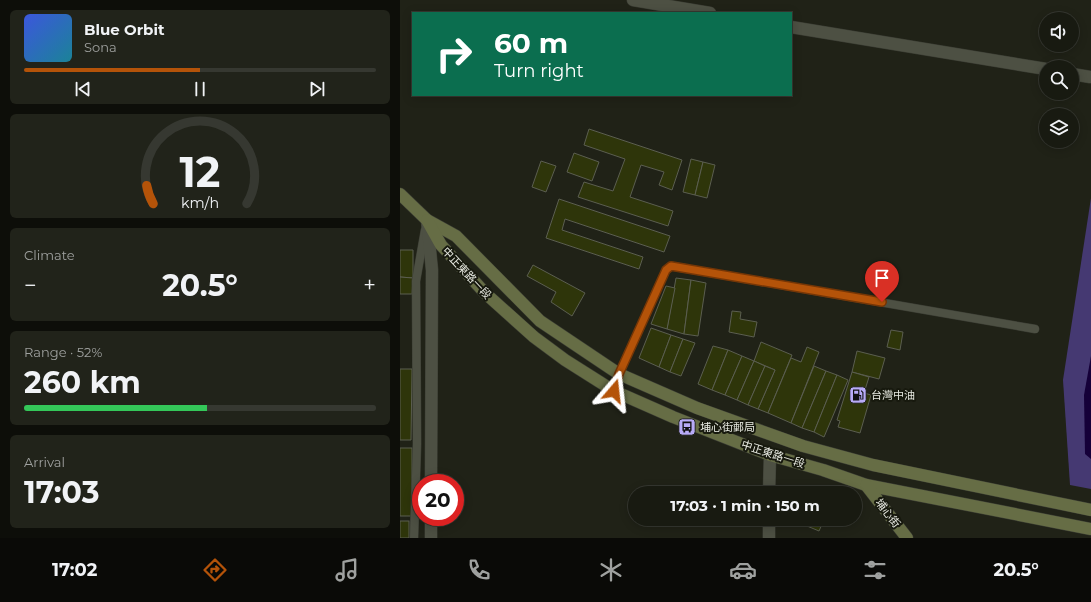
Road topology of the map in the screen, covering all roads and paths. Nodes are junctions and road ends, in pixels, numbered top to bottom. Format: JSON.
{"nodes":[{"id":1,"x":632,"y":0,"type":"edge"},
{"id":2,"x":704,"y":12,"type":"edge"},
{"id":3,"x":792,"y":26,"type":"edge"},
{"id":4,"x":1039,"y":68,"type":"edge"},
{"id":5,"x":1079,"y":75,"type":"edge"},
{"id":6,"x":1090,"y":77,"type":"edge"},
{"id":7,"x":400,"y":194,"type":"edge"},
{"id":8,"x":427,"y":220,"type":"junction"},
{"id":9,"x":1035,"y":329,"type":"dead end"},
{"id":10,"x":619,"y":374,"type":"junction"},
{"id":11,"x":614,"y":391,"type":"junction"},
{"id":12,"x":770,"y":456,"type":"junction"},
{"id":13,"x":873,"y":465,"type":"junction"},
{"id":14,"x":431,"y":474,"type":"edge"},
{"id":15,"x":866,"y":485,"type":"junction"},
{"id":16,"x":769,"y":486,"type":"edge"},
{"id":17,"x":1091,"y":510,"type":"edge"},
{"id":18,"x":431,"y":526,"type":"edge"},
{"id":19,"x":769,"y":526,"type":"edge"},
{"id":20,"x":1091,"y":529,"type":"edge"},
{"id":21,"x":414,"y":538,"type":"edge"},
{"id":22,"x":431,"y":538,"type":"edge"},
{"id":23,"x":769,"y":538,"type":"edge"},
{"id":24,"x":907,"y":538,"type":"edge"}],
"edges":[{"from":1,"to":2,"type":"street"},
{"from":3,"to":4,"type":"street"},
{"from":5,"to":6,"type":"street"},
{"from":7,"to":8,"type":"main road"},
{"from":8,"to":10,"type":"main road","name":"中正東路一段"},
{"from":8,"to":11,"type":"main road","name":"中正東路一段"},
{"from":8,"to":14,"type":"street"},
{"from":8,"to":21,"type":"lane"},
{"from":9,"to":10,"type":"lane"},
{"from":10,"to":11,"type":"lane"},
{"from":10,"to":13,"type":"main road","name":"中正東路一段"},
{"from":11,"to":12,"type":"main road","name":"中正東路一段"},
{"from":12,"to":15,"type":"main road","name":"中正東路一段"},
{"from":12,"to":16,"type":"street"},
{"from":13,"to":15,"type":"main road"},
{"from":13,"to":17,"type":"main road","name":"中正東路一段"},
{"from":15,"to":20,"type":"main road","name":"中正東路一段"},
{"from":15,"to":24,"type":"main road","name":"埔心街"},
{"from":18,"to":22,"type":"street"},
{"from":19,"to":23,"type":"street"}]}
